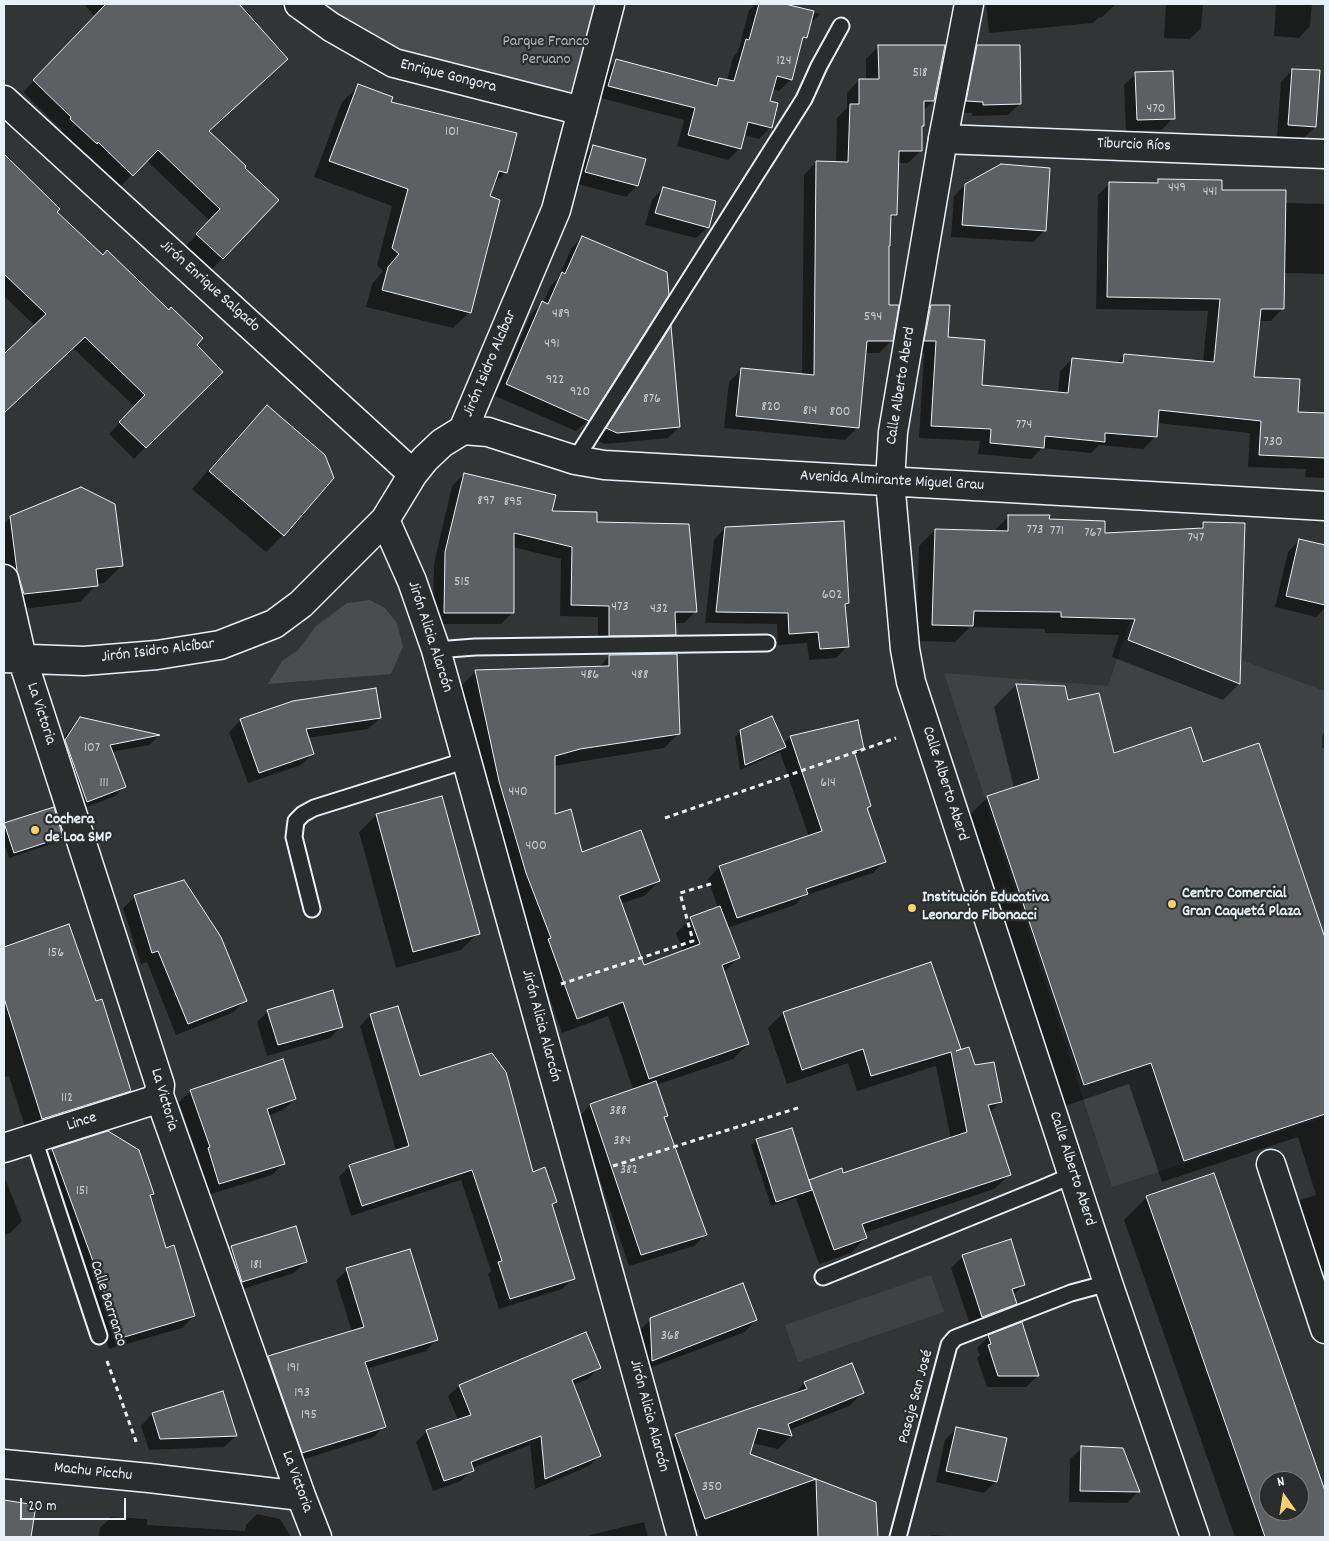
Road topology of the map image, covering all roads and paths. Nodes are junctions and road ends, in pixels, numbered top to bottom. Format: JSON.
{"nodes":[{"id":1,"x":299,"y":4,"type":"edge"},
{"id":2,"x":610,"y":4,"type":"edge"},
{"id":3,"x":969,"y":4,"type":"edge"},
{"id":4,"x":841,"y":26,"type":"dead end"},
{"id":5,"x":4,"y":100,"type":"edge"},
{"id":6,"x":582,"y":111,"type":"junction"},
{"id":7,"x":943,"y":138,"type":"junction"},
{"id":8,"x":1325,"y":154,"type":"edge"},
{"id":9,"x":462,"y":430,"type":"junction"},
{"id":10,"x":575,"y":460,"type":"junction"},
{"id":11,"x":413,"y":474,"type":"junction"},
{"id":12,"x":890,"y":482,"type":"junction"},
{"id":13,"x":1325,"y":506,"type":"edge"},
{"id":14,"x":384,"y":520,"type":"junction"},
{"id":15,"x":4,"y":579,"type":"edge"},
{"id":16,"x":767,"y":643,"type":"dead end"},
{"id":17,"x":436,"y":650,"type":"junction"},
{"id":18,"x":13,"y":658,"type":"edge"},
{"id":19,"x":926,"y":728,"type":"junction"},
{"id":20,"x":467,"y":760,"type":"junction"},
{"id":21,"x":665,"y":818,"type":"dead end"},
{"id":22,"x":714,"y":883,"type":"dead end"},
{"id":23,"x":312,"y":909,"type":"dead end"},
{"id":24,"x":531,"y":994,"type":"junction"},
{"id":25,"x":159,"y":1095,"type":"junction"},
{"id":26,"x":800,"y":1107,"type":"dead end"},
{"id":27,"x":34,"y":1139,"type":"junction"},
{"id":28,"x":4,"y":1148,"type":"edge"},
{"id":29,"x":1271,"y":1164,"type":"dead end"},
{"id":30,"x":1072,"y":1174,"type":"junction"},
{"id":31,"x":582,"y":1176,"type":"junction"},
{"id":32,"x":823,"y":1277,"type":"dead end"},
{"id":33,"x":1108,"y":1283,"type":"junction"},
{"id":34,"x":1325,"y":1329,"type":"edge"},
{"id":35,"x":99,"y":1336,"type":"joint"},
{"id":36,"x":4,"y":1464,"type":"edge"},
{"id":37,"x":149,"y":1478,"type":"junction"},
{"id":38,"x":301,"y":1496,"type":"junction"},
{"id":39,"x":317,"y":1537,"type":"edge"},
{"id":40,"x":682,"y":1537,"type":"edge"},
{"id":41,"x":898,"y":1537,"type":"edge"},
{"id":42,"x":1195,"y":1537,"type":"edge"}],
"edges":[{"from":1,"to":6,"type":"street","name":"Enrique Gongora"},
{"from":2,"to":6,"type":"street","name":"Jirón Isidro Alcíbar"},
{"from":3,"to":7,"type":"street","name":"Calle Alberto Aberd"},
{"from":4,"to":10,"type":"lane"},
{"from":5,"to":11,"type":"street","name":"Jirón Enrique Salgado"},
{"from":6,"to":9,"type":"street","name":"Jirón Isidro Alcíbar"},
{"from":7,"to":8,"type":"street","name":"Tiburcio Ríos"},
{"from":7,"to":12,"type":"street","name":"Calle Alberto Aberd"},
{"from":9,"to":10,"type":"street","name":"Avenida Almirante Miguel Grau"},
{"from":9,"to":11,"type":"street","name":"Jirón Isidro Alcíbar"},
{"from":10,"to":12,"type":"street","name":"Avenida Almirante Miguel Grau"},
{"from":11,"to":14,"type":"street","name":"Jirón Isidro Alcíbar"},
{"from":12,"to":13,"type":"street","name":"Avenida Almirante Miguel Grau"},
{"from":12,"to":19,"type":"street","name":"Calle Alberto Aberd"},
{"from":14,"to":17,"type":"street","name":"Jirón Alicia Alarcón"},
{"from":14,"to":18,"type":"street","name":"Jirón Isidro Alcíbar"},
{"from":15,"to":18,"type":"street","name":"La Victoria"},
{"from":16,"to":17,"type":"lane"},
{"from":17,"to":20,"type":"street","name":"Jirón Alicia Alarcón"},
{"from":18,"to":25,"type":"street","name":"La Victoria"},
{"from":19,"to":21,"type":"path"},
{"from":19,"to":30,"type":"street","name":"Calle Alberto Aberd"},
{"from":20,"to":23,"type":"lane"},
{"from":20,"to":24,"type":"street","name":"Jirón Alicia Alarcón"},
{"from":22,"to":24,"type":"path"},
{"from":24,"to":31,"type":"street","name":"Jirón Alicia Alarcón"},
{"from":25,"to":27,"type":"street","name":"Lince"},
{"from":25,"to":38,"type":"street","name":"La Victoria"},
{"from":26,"to":31,"type":"path"},
{"from":27,"to":28,"type":"street","name":"Lince"},
{"from":27,"to":35,"type":"lane","name":"Calle Barranco"},
{"from":29,"to":34,"type":"street"},
{"from":30,"to":32,"type":"lane"},
{"from":30,"to":33,"type":"street","name":"Calle Alberto Aberd"},
{"from":31,"to":40,"type":"street","name":"Jirón Alicia Alarcón"},
{"from":33,"to":41,"type":"lane","name":"Pasaje San José"},
{"from":33,"to":42,"type":"street","name":"Calle Alberto Aberd"},
{"from":35,"to":37,"type":"path","name":"Calle Barranco"},
{"from":36,"to":37,"type":"street","name":"Machu Picchu"},
{"from":37,"to":38,"type":"street","name":"Machu Picchu"},
{"from":38,"to":39,"type":"street","name":"La Victoria"}]}
